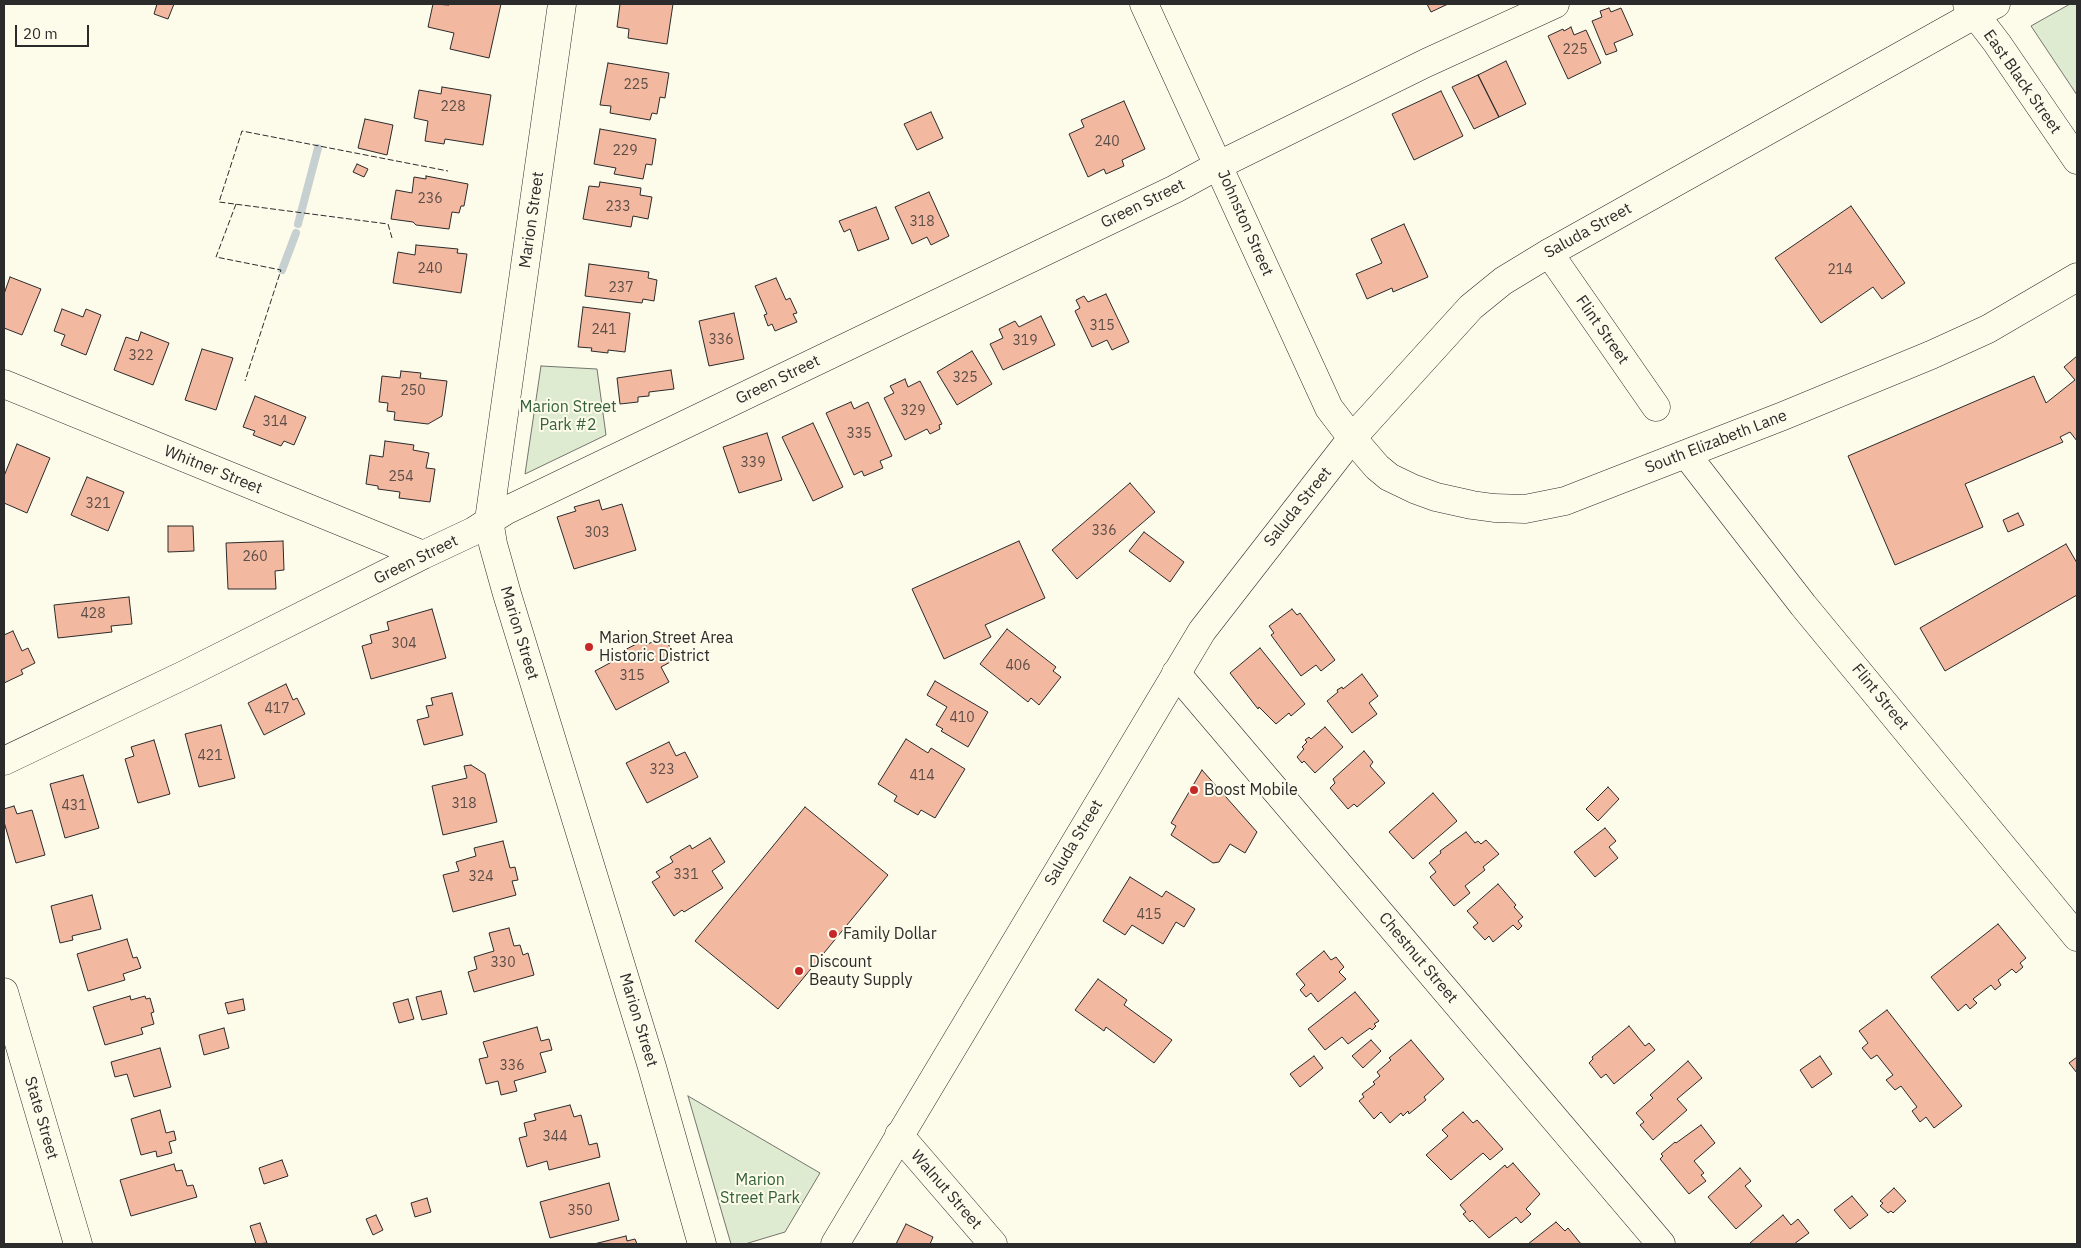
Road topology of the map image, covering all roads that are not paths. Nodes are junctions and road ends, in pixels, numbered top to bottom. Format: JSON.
{"nodes":[{"id":1,"x":562,"y":4,"type":"edge"},
{"id":2,"x":1144,"y":4,"type":"edge"},
{"id":3,"x":1555,"y":4,"type":"edge"},
{"id":4,"x":1979,"y":8,"type":"edge"},
{"id":5,"x":2077,"y":160,"type":"edge"},
{"id":6,"x":1219,"y":165,"type":"junction"},
{"id":7,"x":1549,"y":253,"type":"junction"},
{"id":8,"x":2077,"y":276,"type":"edge"},
{"id":9,"x":4,"y":384,"type":"edge"},
{"id":10,"x":1656,"y":407,"type":"dead end"},
{"id":11,"x":1352,"y":438,"type":"junction"},
{"id":12,"x":1686,"y":454,"type":"junction"},
{"id":13,"x":489,"y":521,"type":"junction"},
{"id":14,"x":423,"y":555,"type":"junction"},
{"id":15,"x":1176,"y":673,"type":"junction"},
{"id":16,"x":4,"y":761,"type":"edge"},
{"id":17,"x":2077,"y":937,"type":"edge"},
{"id":18,"x":4,"y":992,"type":"edge"},
{"id":19,"x":899,"y":1135,"type":"junction"},
{"id":20,"x":70,"y":1242,"type":"edge"},
{"id":21,"x":702,"y":1244,"type":"edge"},
{"id":22,"x":835,"y":1244,"type":"edge"},
{"id":23,"x":993,"y":1244,"type":"edge"},
{"id":24,"x":1661,"y":1244,"type":"edge"}],
"edges":[{"from":1,"to":13,"type":"street","name":"Marion Street"},
{"from":2,"to":6,"type":"street","name":"Johnston Street"},
{"from":3,"to":6,"type":"street","name":"Green Street"},
{"from":4,"to":5,"type":"street","name":"East Black Street"},
{"from":4,"to":7,"type":"street","name":"Saluda Street"},
{"from":6,"to":11,"type":"street","name":"Johnston Street"},
{"from":6,"to":13,"type":"street","name":"Green Street"},
{"from":7,"to":10,"type":"street","name":"Flint Street"},
{"from":7,"to":11,"type":"street","name":"Saluda Street"},
{"from":8,"to":12,"type":"street","name":"South Elizabeth Lane"},
{"from":9,"to":14,"type":"street","name":"Whitner Street"},
{"from":11,"to":12,"type":"street","name":"South Elizabeth Lane"},
{"from":11,"to":15,"type":"street","name":"Saluda Street"},
{"from":12,"to":17,"type":"street","name":"Flint Street"},
{"from":13,"to":14,"type":"street","name":"Green Street"},
{"from":13,"to":21,"type":"street","name":"Marion Street"},
{"from":14,"to":16,"type":"street","name":"Green Street"},
{"from":15,"to":19,"type":"street","name":"Saluda Street"},
{"from":15,"to":24,"type":"street","name":"Chestnut Street"},
{"from":18,"to":20,"type":"street","name":"State Street"},
{"from":19,"to":22,"type":"street","name":"Saluda Street"},
{"from":19,"to":23,"type":"street","name":"Walnut Street"}]}
